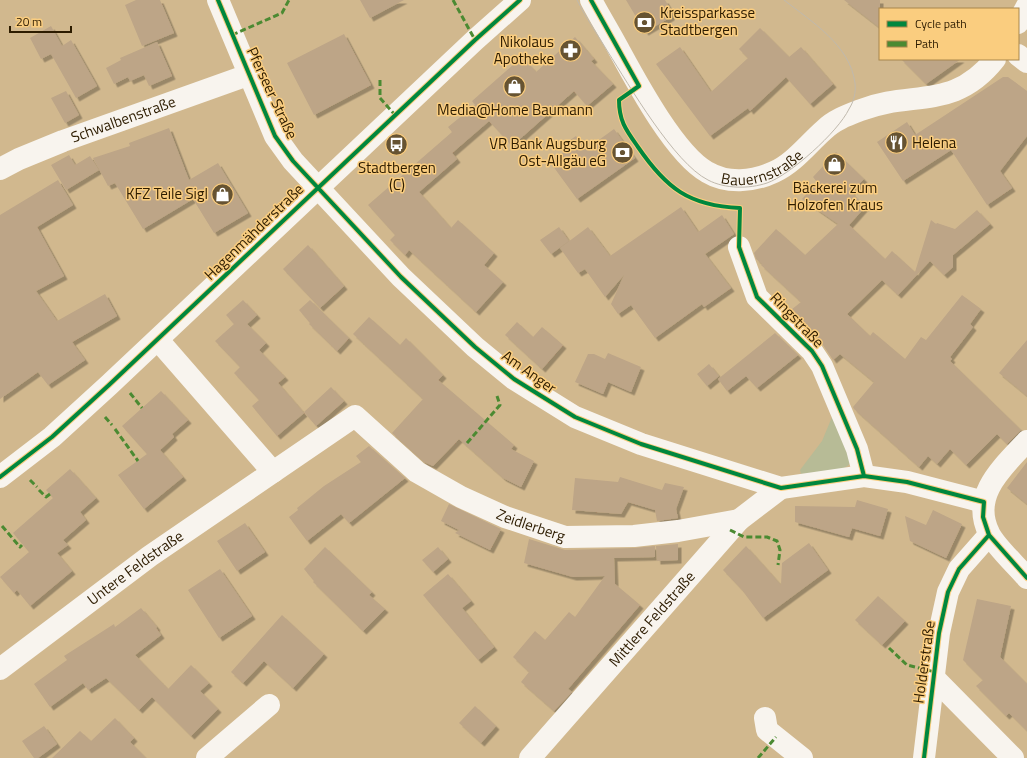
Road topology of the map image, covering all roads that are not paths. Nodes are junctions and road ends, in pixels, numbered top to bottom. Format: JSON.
{"nodes":[{"id":1,"x":218,"y":0,"type":"edge"},
{"id":2,"x":520,"y":0,"type":"edge"},
{"id":3,"x":591,"y":0,"type":"edge"},
{"id":4,"x":1027,"y":6,"type":"edge"},
{"id":5,"x":1019,"y":21,"type":"edge"},
{"id":6,"x":1019,"y":56,"type":"edge"},
{"id":7,"x":995,"y":60,"type":"edge"},
{"id":8,"x":1027,"y":62,"type":"edge"},
{"id":9,"x":248,"y":75,"type":"junction"},
{"id":10,"x":0,"y":169,"type":"edge"},
{"id":11,"x":319,"y":187,"type":"junction"},
{"id":12,"x":740,"y":247,"type":"dead end"},
{"id":13,"x":158,"y":340,"type":"junction"},
{"id":14,"x":355,"y":416,"type":"joint"},
{"id":15,"x":1027,"y":441,"type":"edge"},
{"id":16,"x":273,"y":472,"type":"junction"},
{"id":17,"x":0,"y":476,"type":"edge"},
{"id":18,"x":864,"y":476,"type":"junction"},
{"id":19,"x":781,"y":488,"type":"junction"},
{"id":20,"x":984,"y":502,"type":"junction"},
{"id":21,"x":738,"y":520,"type":"junction"},
{"id":22,"x":989,"y":535,"type":"junction"},
{"id":23,"x":1027,"y":578,"type":"edge"},
{"id":24,"x":0,"y":669,"type":"edge"},
{"id":25,"x":934,"y":678,"type":"junction"},
{"id":26,"x":269,"y":705,"type":"dead end"},
{"id":27,"x":765,"y":718,"type":"dead end"},
{"id":28,"x":207,"y":758,"type":"edge"},
{"id":29,"x":530,"y":758,"type":"edge"},
{"id":30,"x":802,"y":758,"type":"edge"},
{"id":31,"x":924,"y":758,"type":"edge"},
{"id":32,"x":1013,"y":758,"type":"edge"}],
"edges":[{"from":1,"to":9,"type":"street","name":"Pferseer Straße"},
{"from":2,"to":11,"type":"street","name":"Hagenmähderstraße"},
{"from":3,"to":7,"type":"street","name":"Bauernstraße"},
{"from":4,"to":5,"type":"street"},
{"from":6,"to":8,"type":"street"},
{"from":9,"to":10,"type":"street","name":"Schwalbenstraße"},
{"from":9,"to":11,"type":"street","name":"Pferseer Straße"},
{"from":11,"to":13,"type":"street","name":"Hagenmähderstraße"},
{"from":11,"to":19,"type":"street","name":"Am Anger"},
{"from":12,"to":18,"type":"street","name":"Ringstraße"},
{"from":13,"to":16,"type":"street"},
{"from":13,"to":17,"type":"street","name":"Hagenmähderstraße"},
{"from":14,"to":16,"type":"street","name":"Untere Feldstraße"},
{"from":14,"to":21,"type":"street","name":"Zeidlerberg"},
{"from":15,"to":20,"type":"street"},
{"from":16,"to":24,"type":"street","name":"Untere Feldstraße"},
{"from":18,"to":19,"type":"street"},
{"from":18,"to":20,"type":"street"},
{"from":19,"to":21,"type":"street","name":"Mittlere Feldstraße"},
{"from":20,"to":22,"type":"street"},
{"from":21,"to":29,"type":"street","name":"Mittlere Feldstraße"},
{"from":22,"to":23,"type":"street"},
{"from":22,"to":25,"type":"street","name":"Holderstraße"},
{"from":25,"to":31,"type":"street","name":"Holderstraße"},
{"from":25,"to":32,"type":"street"},
{"from":26,"to":28,"type":"street"},
{"from":27,"to":30,"type":"street"}]}
